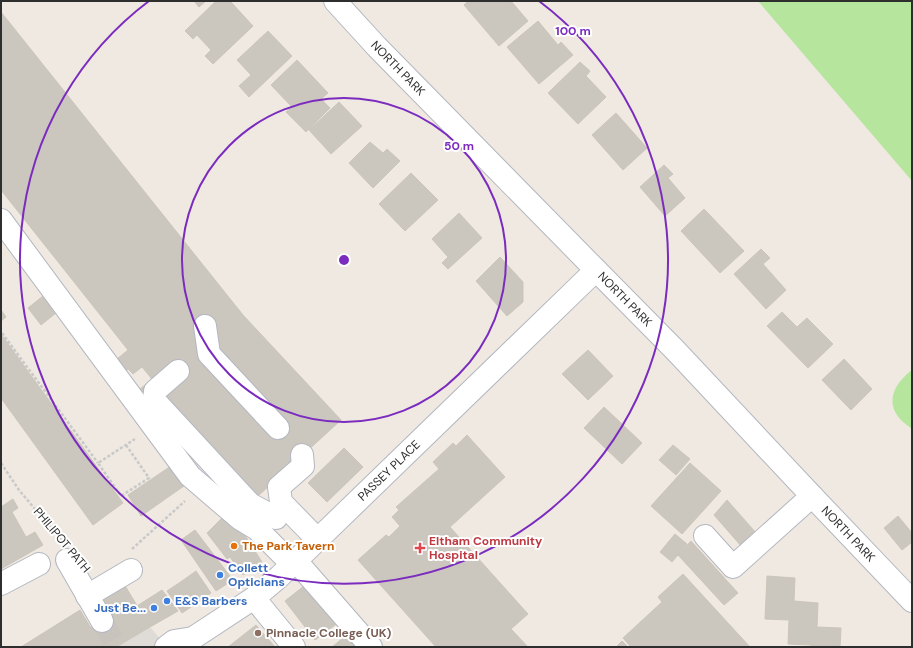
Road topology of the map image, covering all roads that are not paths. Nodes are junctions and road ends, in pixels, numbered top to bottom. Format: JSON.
{"nodes":[{"id":1,"x":335,"y":1,"type":"edge"},
{"id":2,"x":1,"y":220,"type":"edge"},
{"id":3,"x":8,"y":243,"type":"edge"},
{"id":4,"x":596,"y":270,"type":"junction"},
{"id":5,"x":205,"y":326,"type":"dead end"},
{"id":6,"x":178,"y":371,"type":"dead end"},
{"id":7,"x":278,"y":428,"type":"dead end"},
{"id":8,"x":302,"y":455,"type":"dead end"},
{"id":9,"x":264,"y":490,"type":"dead end"},
{"id":10,"x":812,"y":496,"type":"junction"},
{"id":11,"x":276,"y":518,"type":"junction"},
{"id":12,"x":705,"y":536,"type":"dead end"},
{"id":13,"x":66,"y":552,"type":"road end"},
{"id":14,"x":303,"y":554,"type":"junction"},
{"id":15,"x":130,"y":560,"type":"road end"},
{"id":16,"x":39,"y":564,"type":"dead end"},
{"id":17,"x":1,"y":584,"type":"edge"},
{"id":18,"x":87,"y":596,"type":"junction"},
{"id":19,"x":254,"y":598,"type":"junction"},
{"id":20,"x":912,"y":601,"type":"edge"},
{"id":21,"x":102,"y":621,"type":"tunnel mouth"},
{"id":22,"x":167,"y":647,"type":"edge"},
{"id":23,"x":294,"y":647,"type":"edge"},
{"id":24,"x":371,"y":647,"type":"edge"}],
"edges":[{"from":1,"to":4,"type":"street","name":"NORTH PARK"},
{"from":2,"to":3,"type":"street"},
{"from":3,"to":14,"type":"street"},
{"from":4,"to":10,"type":"street","name":"NORTH PARK"},
{"from":4,"to":14,"type":"street","name":"PASSEY PLACE"},
{"from":5,"to":7,"type":"street"},
{"from":6,"to":11,"type":"street"},
{"from":8,"to":14,"type":"street"},
{"from":9,"to":11,"type":"street"},
{"from":10,"to":12,"type":"street"},
{"from":10,"to":20,"type":"street","name":"NORTH PARK"},
{"from":11,"to":14,"type":"street"},
{"from":13,"to":18,"type":"street"},
{"from":14,"to":19,"type":"street","name":"PASSEY PLACE"},
{"from":14,"to":24,"type":"street"},
{"from":15,"to":18,"type":"street"},
{"from":16,"to":17,"type":"street"},
{"from":18,"to":21,"type":"street"},
{"from":19,"to":22,"type":"street","name":"PASSEY PLACE"},
{"from":19,"to":23,"type":"street"}]}
